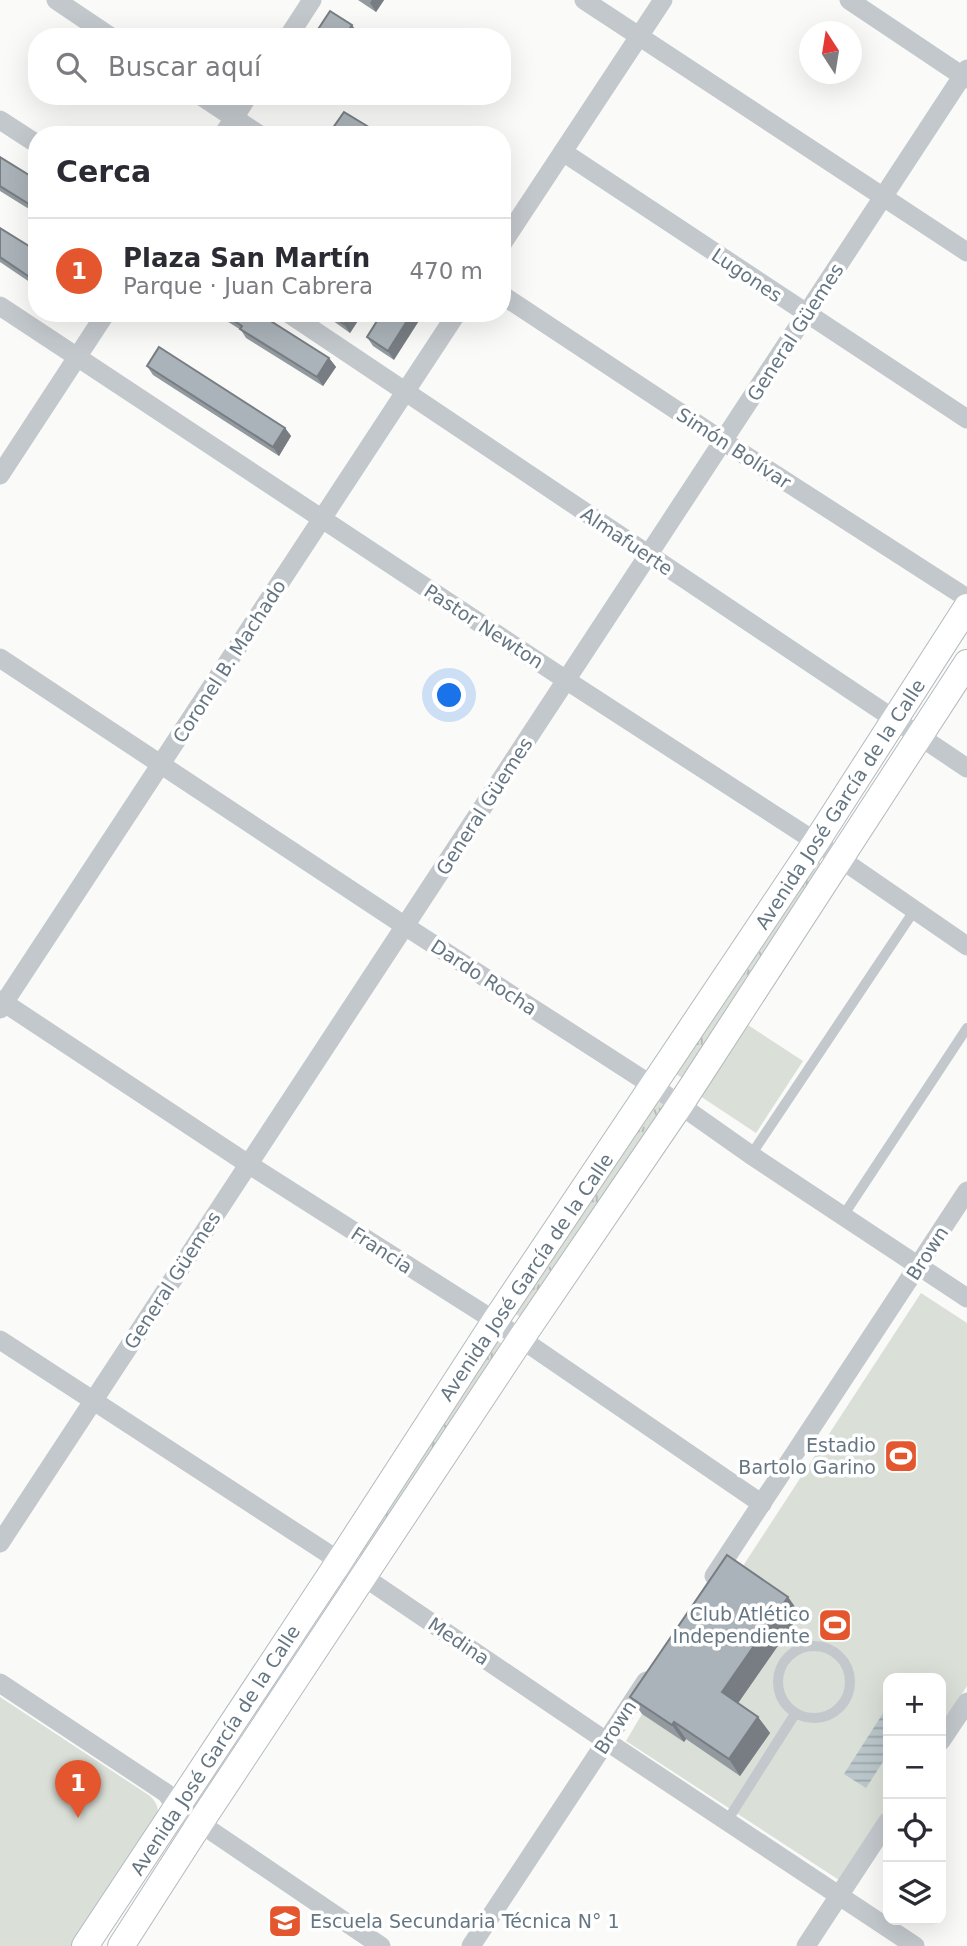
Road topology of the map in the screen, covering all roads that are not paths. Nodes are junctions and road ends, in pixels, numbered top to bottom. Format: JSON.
{"nodes":[{"id":1,"x":56,"y":0,"type":"edge"},
{"id":2,"x":312,"y":0,"type":"edge"},
{"id":3,"x":584,"y":0,"type":"edge"},
{"id":4,"x":663,"y":0,"type":"edge"},
{"id":5,"x":849,"y":0,"type":"edge"},
{"id":6,"x":98,"y":28,"type":"edge"},
{"id":7,"x":294,"y":28,"type":"edge"},
{"id":8,"x":639,"y":36,"type":"junction"},
{"id":9,"x":966,"y":75,"type":"edge"},
{"id":10,"x":214,"y":105,"type":"edge"},
{"id":11,"x":242,"y":105,"type":"edge"},
{"id":12,"x":234,"y":118,"type":"junction"},
{"id":13,"x":0,"y":120,"type":"edge"},
{"id":14,"x":229,"y":126,"type":"edge"},
{"id":15,"x":246,"y":126,"type":"edge"},
{"id":16,"x":28,"y":138,"type":"edge"},
{"id":17,"x":562,"y":152,"type":"junction"},
{"id":18,"x":883,"y":198,"type":"junction"},
{"id":19,"x":511,"y":230,"type":"edge"},
{"id":20,"x":967,"y":252,"type":"edge"},
{"id":21,"x":511,"y":301,"type":"edge"},
{"id":22,"x":0,"y":306,"type":"edge"},
{"id":23,"x":806,"y":314,"type":"junction"},
{"id":24,"x":100,"y":322,"type":"edge"},
{"id":25,"x":301,"y":322,"type":"edge"},
{"id":26,"x":451,"y":322,"type":"edge"},
{"id":27,"x":77,"y":357,"type":"junction"},
{"id":28,"x":405,"y":393,"type":"junction"},
{"id":29,"x":967,"y":419,"type":"edge"},
{"id":30,"x":723,"y":441,"type":"junction"},
{"id":31,"x":0,"y":475,"type":"edge"},
{"id":32,"x":322,"y":519,"type":"junction"},
{"id":33,"x":648,"y":555,"type":"junction"},
{"id":34,"x":967,"y":598,"type":"edge"},
{"id":35,"x":967,"y":607,"type":"edge"},
{"id":36,"x":0,"y":658,"type":"edge"},
{"id":37,"x":967,"y":663,"type":"edge"},
{"id":38,"x":566,"y":681,"type":"junction"},
{"id":39,"x":894,"y":721,"type":"junction"},
{"id":40,"x":919,"y":737,"type":"junction"},
{"id":41,"x":161,"y":764,"type":"junction"},
{"id":42,"x":967,"y":768,"type":"edge"},
{"id":43,"x":816,"y":842,"type":"junction"},
{"id":44,"x":841,"y":859,"type":"junction"},
{"id":45,"x":914,"y":911,"type":"junction"},
{"id":46,"x":405,"y":926,"type":"junction"},
{"id":47,"x":967,"y":946,"type":"edge"},
{"id":48,"x":1,"y":1004,"type":"edge"},
{"id":49,"x":967,"y":1028,"type":"edge"},
{"id":50,"x":653,"y":1086,"type":"junction"},
{"id":51,"x":680,"y":1105,"type":"junction"},
{"id":52,"x":751,"y":1155,"type":"junction"},
{"id":53,"x":248,"y":1164,"type":"junction"},
{"id":54,"x":967,"y":1191,"type":"edge"},
{"id":55,"x":843,"y":1216,"type":"junction"},
{"id":56,"x":918,"y":1266,"type":"junction"},
{"id":57,"x":967,"y":1298,"type":"edge"},
{"id":58,"x":495,"y":1321,"type":"junction"},
{"id":59,"x":0,"y":1340,"type":"edge"},
{"id":60,"x":520,"y":1340,"type":"junction"},
{"id":61,"x":93,"y":1402,"type":"junction"},
{"id":62,"x":762,"y":1504,"type":"junction"},
{"id":63,"x":0,"y":1543,"type":"edge"},
{"id":64,"x":339,"y":1562,"type":"junction"},
{"id":65,"x":365,"y":1577,"type":"junction"},
{"id":66,"x":702,"y":1594,"type":"edge"},
{"id":67,"x":658,"y":1662,"type":"edge"},
{"id":68,"x":0,"y":1683,"type":"edge"},
{"id":69,"x":967,"y":1702,"type":"edge"},
{"id":70,"x":795,"y":1714,"type":"junction"},
{"id":71,"x":944,"y":1736,"type":"edge"},
{"id":72,"x":606,"y":1741,"type":"junction"},
{"id":73,"x":176,"y":1807,"type":"junction"},
{"id":74,"x":727,"y":1821,"type":"junction"},
{"id":75,"x":200,"y":1822,"type":"junction"},
{"id":76,"x":883,"y":1829,"type":"edge"},
{"id":77,"x":839,"y":1896,"type":"junction"},
{"id":78,"x":85,"y":1946,"type":"edge"},
{"id":79,"x":121,"y":1946,"type":"edge"},
{"id":80,"x":381,"y":1946,"type":"edge"},
{"id":81,"x":471,"y":1946,"type":"edge"},
{"id":82,"x":806,"y":1946,"type":"edge"},
{"id":83,"x":915,"y":1946,"type":"edge"}],
"edges":[{"from":1,"to":6,"type":"street"},
{"from":2,"to":7,"type":"street"},
{"from":3,"to":8,"type":"street"},
{"from":4,"to":8,"type":"street"},
{"from":5,"to":9,"type":"street"},
{"from":8,"to":17,"type":"street"},
{"from":8,"to":18,"type":"street"},
{"from":9,"to":18,"type":"street","name":"General Güemes"},
{"from":10,"to":12,"type":"street"},
{"from":11,"to":12,"type":"street"},
{"from":12,"to":14,"type":"street"},
{"from":12,"to":15,"type":"street"},
{"from":13,"to":16,"type":"street"},
{"from":17,"to":19,"type":"street"},
{"from":17,"to":23,"type":"street","name":"Lugones"},
{"from":18,"to":20,"type":"street"},
{"from":18,"to":23,"type":"street","name":"General Güemes"},
{"from":21,"to":30,"type":"street","name":"Simón Bolívar"},
{"from":22,"to":27,"type":"street","name":"Pastor Newton"},
{"from":23,"to":29,"type":"street","name":"Lugones"},
{"from":23,"to":30,"type":"street","name":"General Güemes"},
{"from":24,"to":27,"type":"street"},
{"from":25,"to":28,"type":"street","name":"Almafuerte"},
{"from":26,"to":28,"type":"street","name":"Coronel B. Machado"},
{"from":27,"to":31,"type":"street"},
{"from":27,"to":32,"type":"street","name":"Pastor Newton"},
{"from":28,"to":32,"type":"street","name":"Coronel B. Machado"},
{"from":28,"to":33,"type":"street","name":"Almafuerte"},
{"from":30,"to":33,"type":"street","name":"General Güemes"},
{"from":30,"to":34,"type":"street","name":"Simón Bolívar"},
{"from":32,"to":38,"type":"street","name":"Pastor Newton"},
{"from":32,"to":41,"type":"street","name":"Coronel B. Machado"},
{"from":33,"to":38,"type":"street","name":"General Güemes"},
{"from":33,"to":39,"type":"street","name":"Almafuerte"},
{"from":35,"to":39,"type":"main road","name":"Avenida José García de la Calle"},
{"from":36,"to":41,"type":"street","name":"Dardo Rocha"},
{"from":37,"to":40,"type":"main road","name":"Avenida José García de la Calle"},
{"from":38,"to":43,"type":"street","name":"Pastor Newton"},
{"from":38,"to":46,"type":"street","name":"General Güemes"},
{"from":39,"to":40,"type":"street","name":"Almafuerte"},
{"from":39,"to":43,"type":"main road","name":"Avenida José García de la Calle"},
{"from":40,"to":42,"type":"street","name":"Almafuerte"},
{"from":40,"to":44,"type":"main road","name":"Avenida José García de la Calle"},
{"from":41,"to":46,"type":"street","name":"Dardo Rocha"},
{"from":41,"to":48,"type":"street","name":"Coronel B. Machado"},
{"from":43,"to":44,"type":"street","name":"Pastor Newton"},
{"from":43,"to":50,"type":"main road","name":"Avenida José García de la Calle"},
{"from":44,"to":45,"type":"street","name":"Pastor Newton"},
{"from":44,"to":51,"type":"main road","name":"Avenida José García de la Calle"},
{"from":45,"to":47,"type":"street","name":"Pastor Newton"},
{"from":45,"to":52,"type":"lane"},
{"from":46,"to":50,"type":"street","name":"Dardo Rocha"},
{"from":46,"to":53,"type":"street","name":"General Güemes"},
{"from":48,"to":53,"type":"street","name":"Francia"},
{"from":49,"to":55,"type":"lane"},
{"from":50,"to":51,"type":"street","name":"Dardo Rocha"},
{"from":50,"to":58,"type":"main road","name":"Avenida José García de la Calle"},
{"from":51,"to":52,"type":"street","name":"Dardo Rocha"},
{"from":51,"to":60,"type":"main road","name":"Avenida José García de la Calle"},
{"from":52,"to":55,"type":"street","name":"Dardo Rocha"},
{"from":53,"to":58,"type":"street","name":"Francia"},
{"from":53,"to":61,"type":"street","name":"General Güemes"},
{"from":54,"to":56,"type":"street","name":"Brown"},
{"from":55,"to":56,"type":"street","name":"Dardo Rocha"},
{"from":56,"to":57,"type":"street","name":"Dardo Rocha"},
{"from":56,"to":62,"type":"street","name":"Brown"},
{"from":58,"to":60,"type":"street","name":"Francia"},
{"from":58,"to":64,"type":"main road","name":"Avenida José García de la Calle"},
{"from":59,"to":61,"type":"street","name":"Medina"},
{"from":60,"to":62,"type":"street","name":"Francia"},
{"from":60,"to":65,"type":"main road","name":"Avenida José García de la Calle"},
{"from":61,"to":63,"type":"street","name":"General Güemes"},
{"from":61,"to":64,"type":"street","name":"Medina"},
{"from":62,"to":66,"type":"street","name":"Brown"},
{"from":64,"to":65,"type":"street","name":"Medina"},
{"from":64,"to":73,"type":"main road","name":"Avenida José García de la Calle"},
{"from":65,"to":72,"type":"street","name":"Medina"},
{"from":65,"to":75,"type":"main road","name":"Avenida José García de la Calle"},
{"from":67,"to":72,"type":"street","name":"Brown"},
{"from":68,"to":73,"type":"street"},
{"from":69,"to":71,"type":"street"},
{"from":70,"to":70,"type":"lane"},
{"from":70,"to":74,"type":"lane"},
{"from":72,"to":74,"type":"street","name":"Medina"},
{"from":72,"to":81,"type":"street","name":"Brown"},
{"from":73,"to":75,"type":"street"},
{"from":73,"to":78,"type":"main road","name":"Avenida José García de la Calle"},
{"from":74,"to":77,"type":"street","name":"Medina"},
{"from":75,"to":79,"type":"main road","name":"Avenida José García de la Calle"},
{"from":75,"to":80,"type":"street"},
{"from":76,"to":77,"type":"street"},
{"from":77,"to":82,"type":"street"},
{"from":77,"to":83,"type":"street","name":"Medina"}]}
